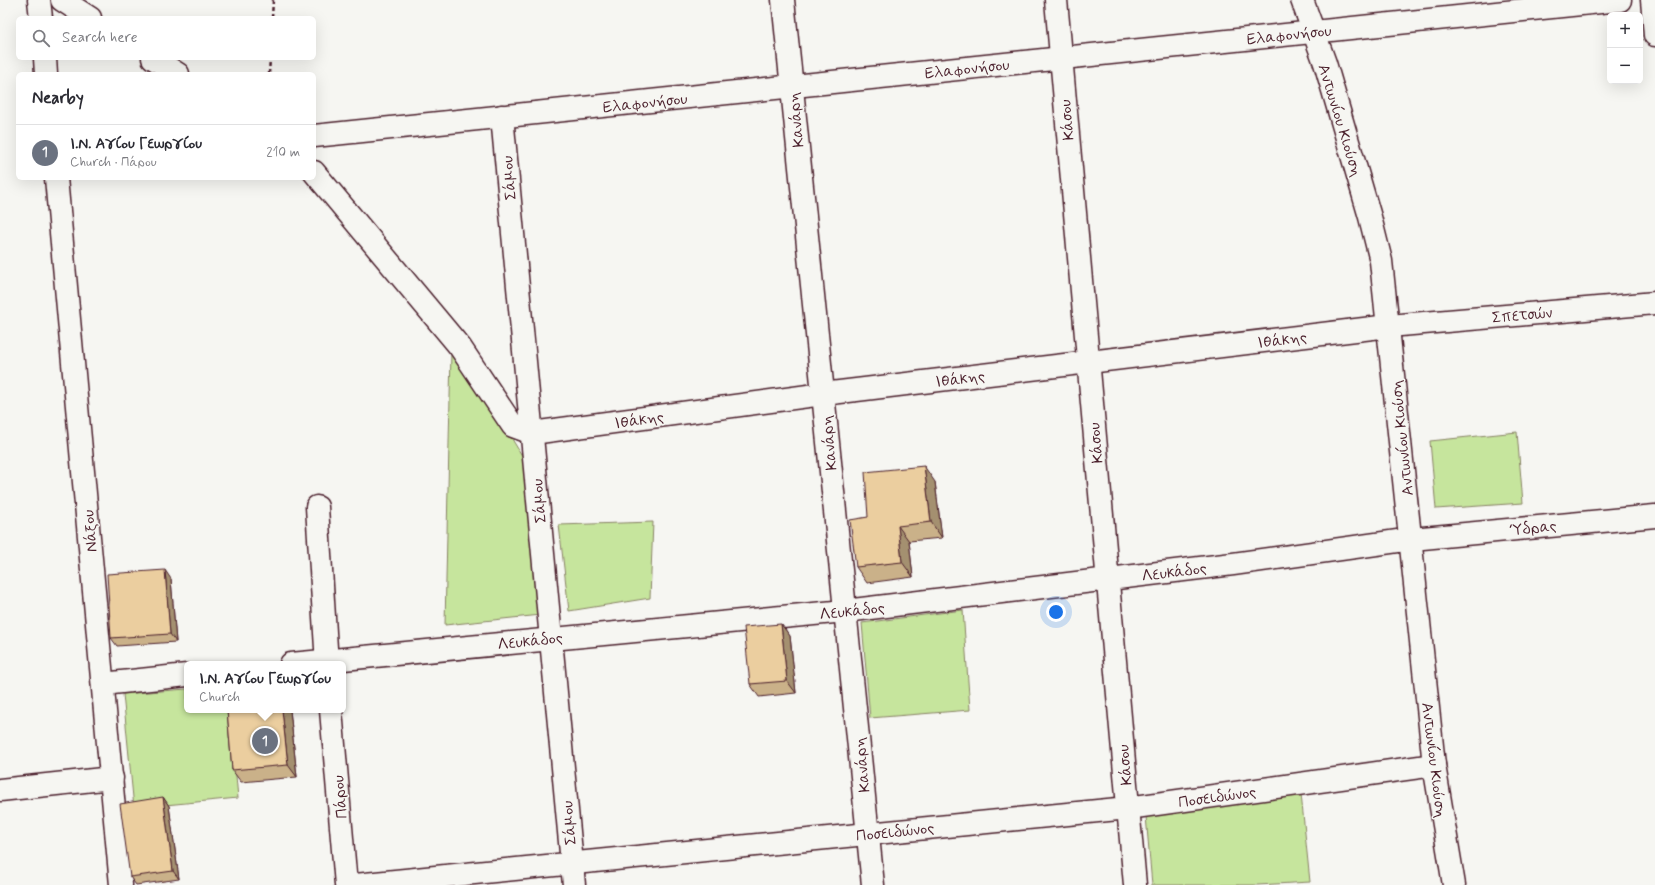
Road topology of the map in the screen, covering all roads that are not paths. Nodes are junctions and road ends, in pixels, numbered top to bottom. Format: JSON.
{"nodes":[{"id":1,"x":40,"y":0,"type":"edge"},
{"id":2,"x":62,"y":0,"type":"edge"},
{"id":3,"x":783,"y":0,"type":"edge"},
{"id":4,"x":1056,"y":0,"type":"edge"},
{"id":5,"x":1302,"y":0,"type":"edge"},
{"id":6,"x":1620,"y":0,"type":"edge"},
{"id":7,"x":1652,"y":0,"type":"edge"},
{"id":8,"x":41,"y":16,"type":"edge"},
{"id":9,"x":87,"y":16,"type":"edge"},
{"id":10,"x":1313,"y":32,"type":"junction"},
{"id":11,"x":1655,"y":34,"type":"edge"},
{"id":12,"x":1061,"y":58,"type":"junction"},
{"id":13,"x":45,"y":60,"type":"edge"},
{"id":14,"x":156,"y":60,"type":"edge"},
{"id":15,"x":46,"y":72,"type":"edge"},
{"id":16,"x":175,"y":72,"type":"edge"},
{"id":17,"x":792,"y":86,"type":"junction"},
{"id":18,"x":502,"y":116,"type":"junction"},
{"id":19,"x":316,"y":136,"type":"edge"},
{"id":20,"x":316,"y":174,"type":"edge"},
{"id":21,"x":56,"y":180,"type":"edge"},
{"id":22,"x":1655,"y":303,"type":"edge"},
{"id":23,"x":1389,"y":326,"type":"junction"},
{"id":24,"x":1088,"y":363,"type":"junction"},
{"id":25,"x":823,"y":394,"type":"junction"},
{"id":26,"x":532,"y":433,"type":"junction"},
{"id":27,"x":317,"y":507,"type":"dead end"},
{"id":28,"x":1655,"y":516,"type":"edge"},
{"id":29,"x":1412,"y":539,"type":"junction"},
{"id":30,"x":1108,"y":579,"type":"junction"},
{"id":31,"x":845,"y":611,"type":"junction"},
{"id":32,"x":551,"y":638,"type":"junction"},
{"id":33,"x":327,"y":661,"type":"edge"},
{"id":34,"x":336,"y":661,"type":"edge"},
{"id":35,"x":184,"y":675,"type":"edge"},
{"id":36,"x":103,"y":684,"type":"junction"},
{"id":37,"x":331,"y":713,"type":"edge"},
{"id":38,"x":1434,"y":765,"type":"junction"},
{"id":39,"x":112,"y":778,"type":"junction"},
{"id":40,"x":0,"y":790,"type":"edge"},
{"id":41,"x":1128,"y":808,"type":"junction"},
{"id":42,"x":868,"y":833,"type":"junction"},
{"id":43,"x":572,"y":863,"type":"junction"},
{"id":44,"x":121,"y":885,"type":"edge"},
{"id":45,"x":346,"y":885,"type":"edge"},
{"id":46,"x":355,"y":885,"type":"edge"},
{"id":47,"x":574,"y":885,"type":"edge"},
{"id":48,"x":873,"y":885,"type":"edge"},
{"id":49,"x":1135,"y":885,"type":"edge"},
{"id":50,"x":1454,"y":885,"type":"edge"}],
"edges":[{"from":1,"to":8,"type":"street"},
{"from":2,"to":9,"type":"street"},
{"from":3,"to":17,"type":"street","name":"Κανάρη"},
{"from":4,"to":12,"type":"street","name":"Κάσου"},
{"from":5,"to":10,"type":"street","name":"Αντωνίου Κιούση"},
{"from":6,"to":10,"type":"street","name":"Ελαφονήσου"},
{"from":7,"to":11,"type":"street"},
{"from":10,"to":12,"type":"street","name":"Ελαφονήσου"},
{"from":10,"to":23,"type":"street","name":"Αντωνίου Κιούση"},
{"from":12,"to":17,"type":"street","name":"Ελαφονήσου"},
{"from":12,"to":24,"type":"street","name":"Κάσου"},
{"from":13,"to":15,"type":"street"},
{"from":14,"to":16,"type":"street"},
{"from":17,"to":18,"type":"street","name":"Ελαφονήσου"},
{"from":17,"to":25,"type":"street","name":"Κανάρη"},
{"from":18,"to":19,"type":"street","name":"Ελαφονήσου"},
{"from":18,"to":26,"type":"street","name":"Σάμου"},
{"from":20,"to":26,"type":"street"},
{"from":21,"to":36,"type":"street","name":"Νάξου"},
{"from":22,"to":23,"type":"street","name":"Σπετσών"},
{"from":23,"to":24,"type":"street","name":"Ιθάκης"},
{"from":23,"to":29,"type":"street","name":"Αντωνίου Κιούση"},
{"from":24,"to":25,"type":"street","name":"Ιθάκης"},
{"from":24,"to":30,"type":"street","name":"Κάσου"},
{"from":25,"to":26,"type":"street","name":"Ιθάκης"},
{"from":25,"to":31,"type":"street","name":"Κανάρη"},
{"from":26,"to":32,"type":"street","name":"Σάμου"},
{"from":27,"to":33,"type":"street"},
{"from":28,"to":29,"type":"street","name":"Ύδρας"},
{"from":29,"to":30,"type":"street","name":"Λευκάδος"},
{"from":29,"to":38,"type":"street","name":"Αντωνίου Κιούση"},
{"from":30,"to":31,"type":"street","name":"Λευκάδος"},
{"from":30,"to":41,"type":"street","name":"Κάσου"},
{"from":31,"to":32,"type":"street","name":"Λευκάδος"},
{"from":31,"to":42,"type":"street","name":"Κανάρη"},
{"from":32,"to":34,"type":"street","name":"Λευκάδος"},
{"from":32,"to":43,"type":"street","name":"Σάμου"},
{"from":35,"to":36,"type":"street"},
{"from":36,"to":39,"type":"street","name":"Νάξου"},
{"from":37,"to":45,"type":"street","name":"Πάρου"},
{"from":38,"to":41,"type":"street","name":"Ποσειδώνος"},
{"from":38,"to":50,"type":"street","name":"Αντωνίου Κιούση"},
{"from":39,"to":40,"type":"street"},
{"from":39,"to":44,"type":"street","name":"Νάξου"},
{"from":41,"to":42,"type":"street","name":"Ποσειδώνος"},
{"from":41,"to":49,"type":"street","name":"Κάσου"},
{"from":42,"to":43,"type":"street","name":"Ποσειδώνος"},
{"from":42,"to":48,"type":"street","name":"Κανάρη"},
{"from":43,"to":46,"type":"street","name":"Ποσειδώνος"},
{"from":43,"to":47,"type":"street","name":"Σάμου"}]}
